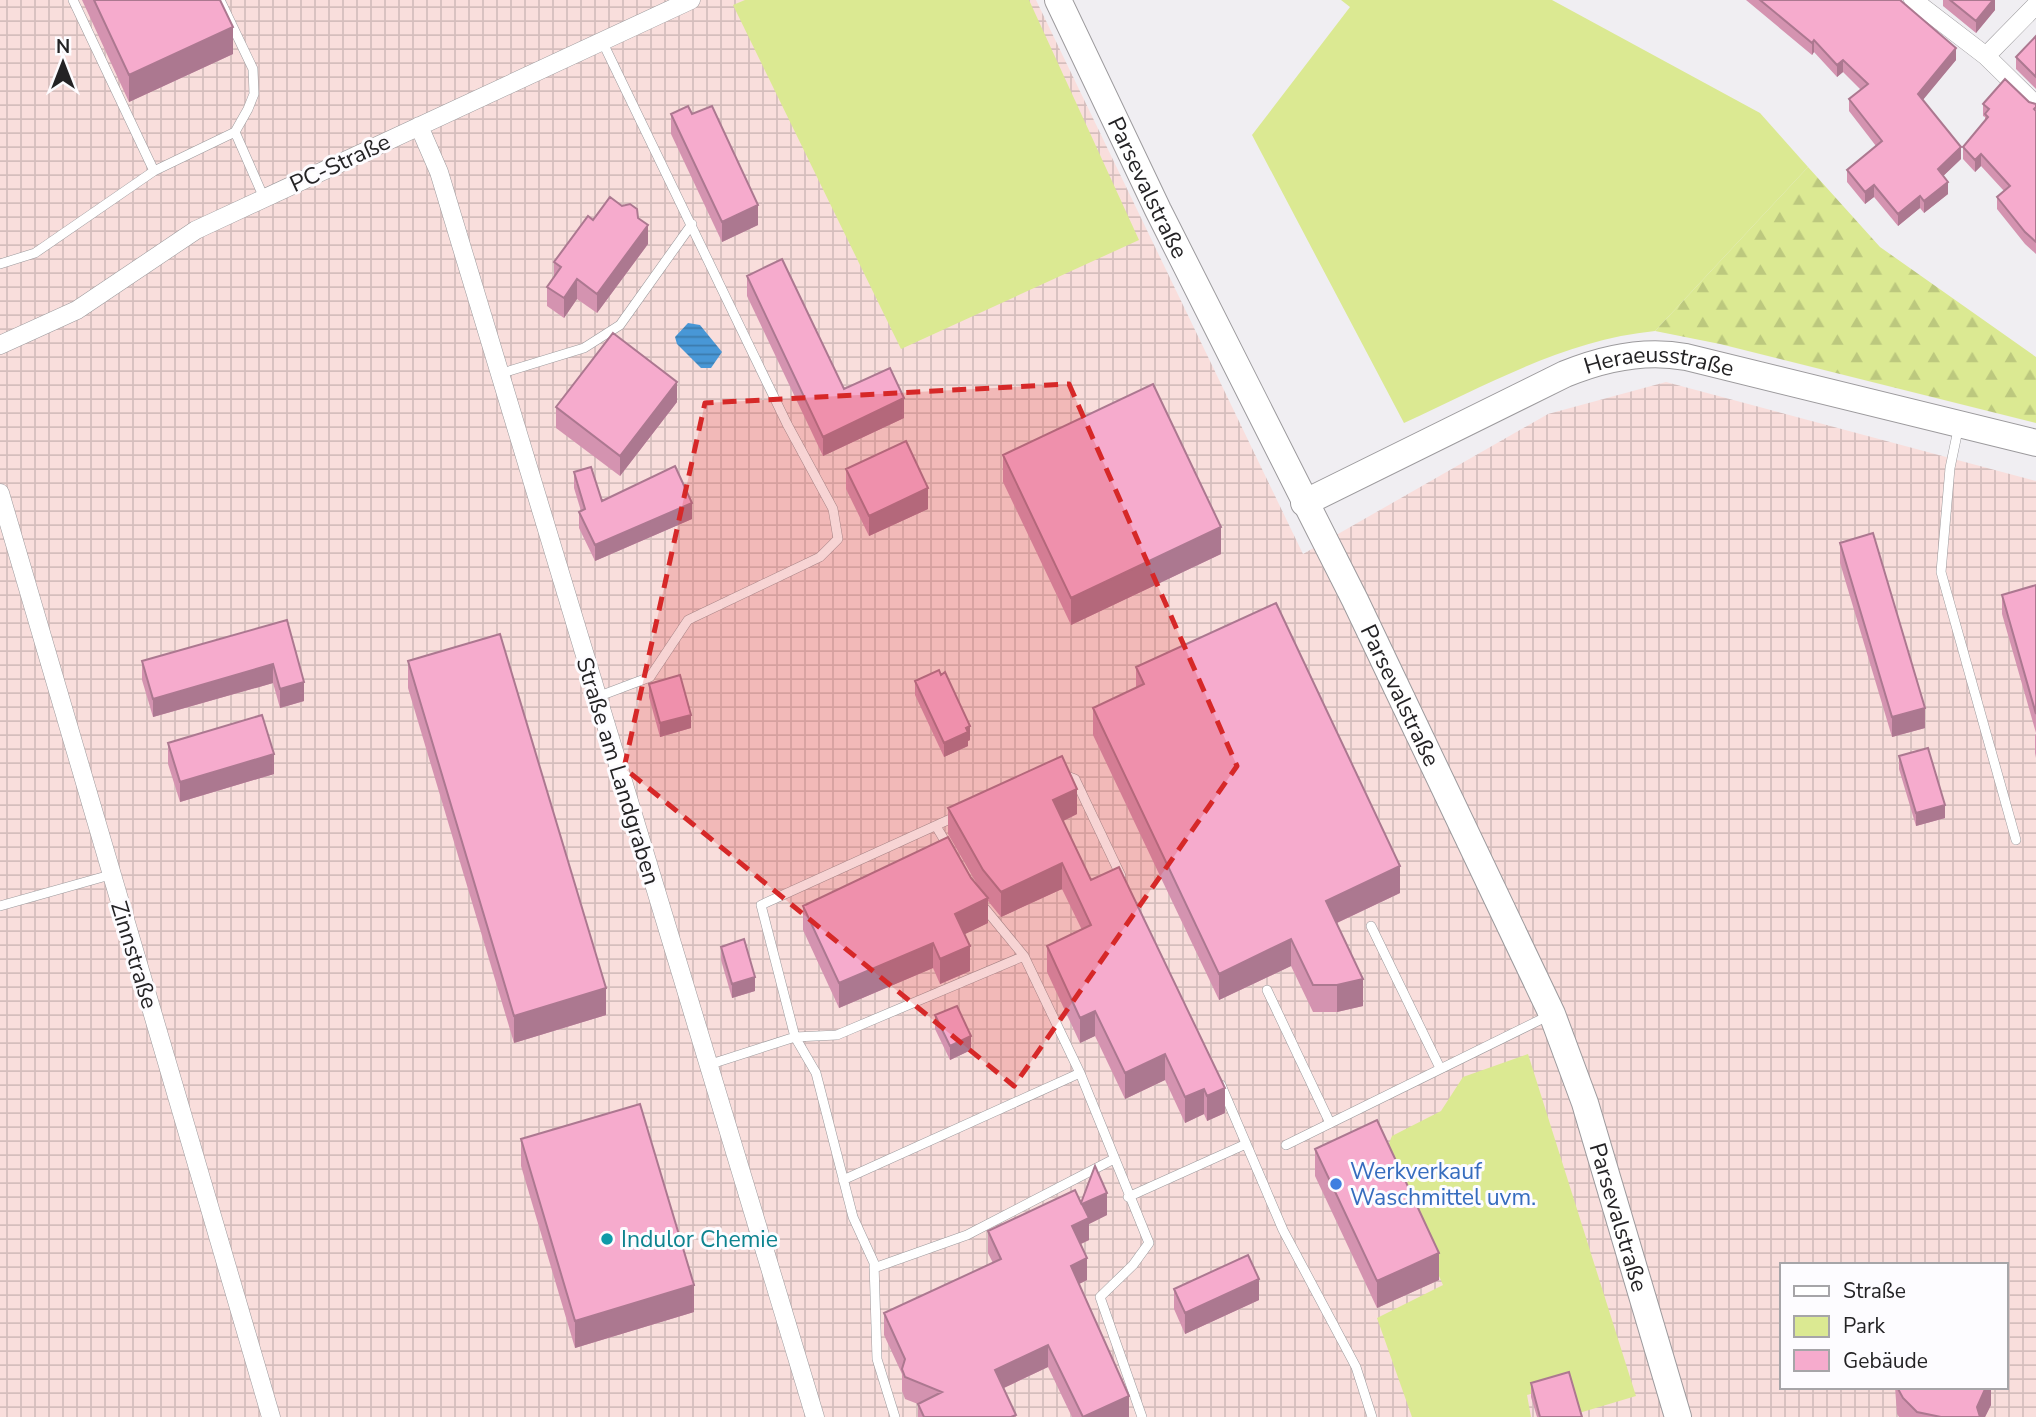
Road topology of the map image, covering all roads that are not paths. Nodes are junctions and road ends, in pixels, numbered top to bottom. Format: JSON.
{"nodes":[{"id":1,"x":73,"y":0,"type":"edge"},
{"id":2,"x":220,"y":0,"type":"edge"},
{"id":3,"x":691,"y":0,"type":"edge"},
{"id":4,"x":1058,"y":0,"type":"edge"},
{"id":5,"x":1913,"y":0,"type":"edge"},
{"id":6,"x":2036,"y":5,"type":"edge"},
{"id":7,"x":602,"y":41,"type":"junction"},
{"id":8,"x":1986,"y":56,"type":"junction"},
{"id":9,"x":2036,"y":105,"type":"edge"},
{"id":10,"x":419,"y":126,"type":"junction"},
{"id":11,"x":235,"y":132,"type":"junction"},
{"id":12,"x":154,"y":170,"type":"junction"},
{"id":13,"x":264,"y":198,"type":"junction"},
{"id":14,"x":692,"y":224,"type":"junction"},
{"id":15,"x":0,"y":264,"type":"edge"},
{"id":16,"x":0,"y":345,"type":"edge"},
{"id":17,"x":498,"y":374,"type":"junction"},
{"id":18,"x":1959,"y":424,"type":"junction"},
{"id":19,"x":2036,"y":443,"type":"edge"},
{"id":20,"x":0,"y":493,"type":"edge"},
{"id":21,"x":1304,"y":503,"type":"junction"},
{"id":22,"x":595,"y":697,"type":"junction"},
{"id":23,"x":1055,"y":772,"type":"edge"},
{"id":24,"x":972,"y":809,"type":"edge"},
{"id":25,"x":936,"y":826,"type":"junction"},
{"id":26,"x":2017,"y":840,"type":"dead end"},
{"id":27,"x":956,"y":862,"type":"edge"},
{"id":28,"x":110,"y":875,"type":"junction"},
{"id":29,"x":1129,"y":892,"type":"edge"},
{"id":30,"x":977,"y":899,"type":"edge"},
{"id":31,"x":0,"y":906,"type":"edge"},
{"id":32,"x":1371,"y":926,"type":"dead end"},
{"id":33,"x":1024,"y":956,"type":"junction"},
{"id":34,"x":1266,"y":990,"type":"dead end"},
{"id":35,"x":1552,"y":1014,"type":"junction"},
{"id":36,"x":795,"y":1037,"type":"junction"},
{"id":37,"x":706,"y":1065,"type":"junction"},
{"id":38,"x":1440,"y":1068,"type":"junction"},
{"id":39,"x":1080,"y":1073,"type":"junction"},
{"id":40,"x":1219,"y":1081,"type":"edge"},
{"id":41,"x":1331,"y":1123,"type":"junction"},
{"id":42,"x":1246,"y":1144,"type":"junction"},
{"id":43,"x":1286,"y":1145,"type":"dead end"},
{"id":44,"x":1112,"y":1160,"type":"junction"},
{"id":45,"x":844,"y":1180,"type":"junction"},
{"id":46,"x":1128,"y":1197,"type":"junction"},
{"id":47,"x":874,"y":1268,"type":"junction"},
{"id":48,"x":271,"y":1417,"type":"edge"},
{"id":49,"x":815,"y":1417,"type":"edge"},
{"id":50,"x":895,"y":1417,"type":"edge"},
{"id":51,"x":1142,"y":1417,"type":"edge"},
{"id":52,"x":1372,"y":1417,"type":"edge"},
{"id":53,"x":1678,"y":1417,"type":"edge"}],
"edges":[{"from":1,"to":12,"type":"lane"},
{"from":2,"to":11,"type":"lane"},
{"from":3,"to":7,"type":"street","name":"PC-Straße"},
{"from":4,"to":21,"type":"street","name":"Parsevalstraße"},
{"from":5,"to":8,"type":"street"},
{"from":6,"to":8,"type":"street"},
{"from":7,"to":10,"type":"street","name":"PC-Straße"},
{"from":7,"to":14,"type":"lane"},
{"from":8,"to":9,"type":"street"},
{"from":10,"to":13,"type":"street","name":"PC-Straße"},
{"from":10,"to":17,"type":"street","name":"Straße am Landgraben"},
{"from":11,"to":12,"type":"lane"},
{"from":11,"to":13,"type":"lane"},
{"from":12,"to":15,"type":"lane"},
{"from":13,"to":16,"type":"street","name":"PC-Straße"},
{"from":14,"to":17,"type":"lane"},
{"from":14,"to":22,"type":"lane"},
{"from":17,"to":22,"type":"street","name":"Straße am Landgraben"},
{"from":18,"to":19,"type":"street","name":"Heraeusstraße"},
{"from":18,"to":21,"type":"street","name":"Heraeusstraße"},
{"from":18,"to":26,"type":"lane"},
{"from":20,"to":28,"type":"street","name":"Zinnstraße"},
{"from":21,"to":35,"type":"street","name":"Parsevalstraße"},
{"from":22,"to":37,"type":"street","name":"Straße am Landgraben"},
{"from":23,"to":29,"type":"lane"},
{"from":24,"to":25,"type":"lane"},
{"from":25,"to":27,"type":"lane"},
{"from":25,"to":36,"type":"lane"},
{"from":28,"to":31,"type":"lane"},
{"from":28,"to":48,"type":"street","name":"Zinnstraße"},
{"from":30,"to":33,"type":"lane"},
{"from":32,"to":38,"type":"lane"},
{"from":33,"to":36,"type":"lane"},
{"from":33,"to":39,"type":"lane"},
{"from":34,"to":41,"type":"lane"},
{"from":35,"to":38,"type":"lane"},
{"from":35,"to":53,"type":"street","name":"Parsevalstraße"},
{"from":36,"to":37,"type":"lane"},
{"from":36,"to":45,"type":"lane"},
{"from":37,"to":49,"type":"street","name":"Straße am Landgraben"},
{"from":38,"to":41,"type":"lane"},
{"from":39,"to":44,"type":"lane"},
{"from":39,"to":45,"type":"lane"},
{"from":40,"to":42,"type":"lane"},
{"from":41,"to":43,"type":"lane"},
{"from":42,"to":46,"type":"lane"},
{"from":42,"to":52,"type":"lane"},
{"from":44,"to":46,"type":"lane"},
{"from":44,"to":47,"type":"lane"},
{"from":45,"to":47,"type":"lane"},
{"from":46,"to":51,"type":"lane"},
{"from":47,"to":50,"type":"lane"}]}
